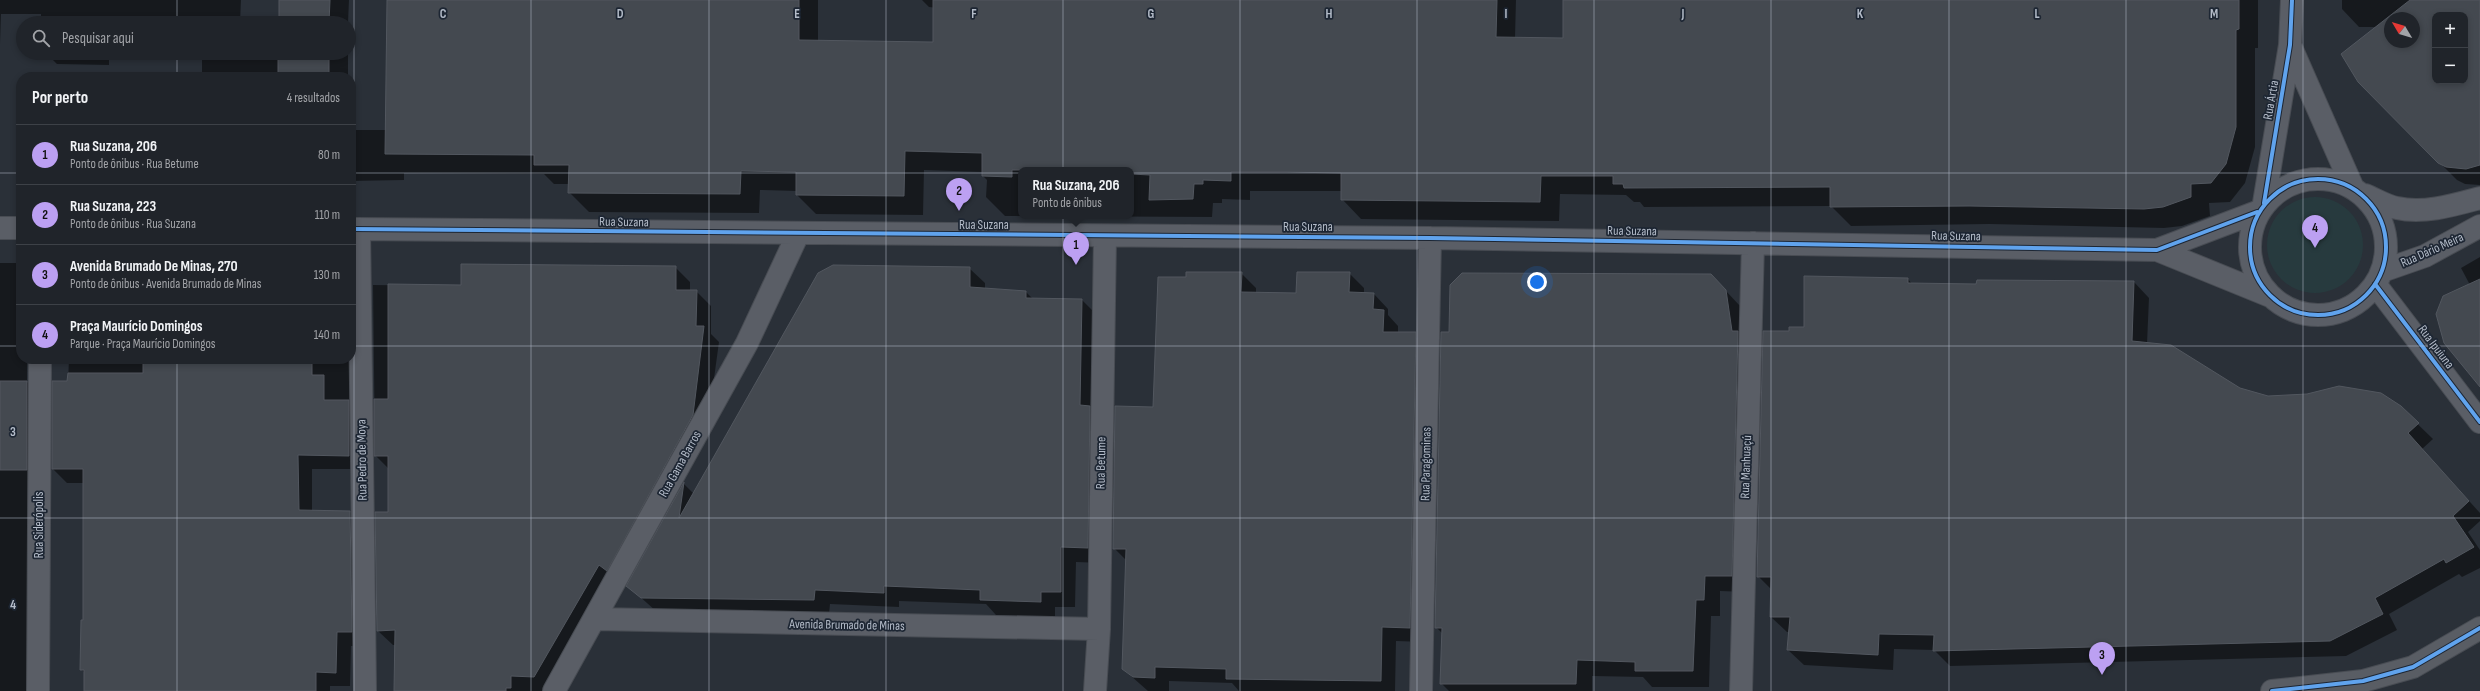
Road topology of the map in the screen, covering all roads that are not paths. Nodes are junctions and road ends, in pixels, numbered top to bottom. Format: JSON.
{"nodes":[{"id":1,"x":2292,"y":0,"type":"edge"},
{"id":2,"x":2290,"y":45,"type":"junction"},
{"id":3,"x":2358,"y":191,"type":"junction"},
{"id":4,"x":2480,"y":198,"type":"edge"},
{"id":5,"x":2260,"y":208,"type":"junction"},
{"id":6,"x":2480,"y":226,"type":"edge"},
{"id":7,"x":0,"y":228,"type":"edge"},
{"id":8,"x":16,"y":228,"type":"edge"},
{"id":9,"x":356,"y":229,"type":"edge"},
{"id":10,"x":798,"y":234,"type":"junction"},
{"id":11,"x":1105,"y":236,"type":"junction"},
{"id":12,"x":1430,"y":238,"type":"junction"},
{"id":13,"x":1753,"y":243,"type":"junction"},
{"id":14,"x":2157,"y":250,"type":"junction"},
{"id":15,"x":356,"y":275,"type":"edge"},
{"id":16,"x":2379,"y":277,"type":"junction"},
{"id":17,"x":2270,"y":296,"type":"junction"},
{"id":18,"x":40,"y":364,"type":"edge"},
{"id":19,"x":2480,"y":422,"type":"edge"},
{"id":20,"x":595,"y":619,"type":"junction"},
{"id":21,"x":2480,"y":628,"type":"edge"},
{"id":22,"x":1099,"y":629,"type":"junction"},
{"id":23,"x":38,"y":691,"type":"edge"},
{"id":24,"x":365,"y":691,"type":"edge"},
{"id":25,"x":554,"y":691,"type":"edge"},
{"id":26,"x":1095,"y":691,"type":"edge"},
{"id":27,"x":1421,"y":691,"type":"edge"},
{"id":28,"x":1741,"y":691,"type":"edge"},
{"id":29,"x":2272,"y":691,"type":"edge"}],
"edges":[{"from":1,"to":2,"type":"street","name":"Rua Ártia"},
{"from":2,"to":3,"type":"street","name":"Rua Ártia"},
{"from":2,"to":5,"type":"street","name":"Rua Ártia"},
{"from":3,"to":4,"type":"street"},
{"from":3,"to":5,"type":"street"},
{"from":3,"to":16,"type":"street"},
{"from":5,"to":14,"type":"street","name":"Rua Suzana"},
{"from":5,"to":17,"type":"street"},
{"from":6,"to":16,"type":"street","name":"Rua Dário Meira"},
{"from":7,"to":8,"type":"street"},
{"from":9,"to":10,"type":"street","name":"Rua Suzana"},
{"from":10,"to":11,"type":"street","name":"Rua Suzana"},
{"from":10,"to":20,"type":"street","name":"Rua Gama Barros"},
{"from":11,"to":12,"type":"street","name":"Rua Suzana"},
{"from":11,"to":22,"type":"street","name":"Rua Betume"},
{"from":12,"to":13,"type":"street","name":"Rua Suzana"},
{"from":12,"to":27,"type":"street","name":"Rua Paragominas"},
{"from":13,"to":14,"type":"street","name":"Rua Suzana"},
{"from":13,"to":28,"type":"street","name":"Rua Manhuaçú"},
{"from":14,"to":17,"type":"street","name":"Rua Suzana"},
{"from":15,"to":24,"type":"street","name":"Rua Pedro de Moya"},
{"from":16,"to":17,"type":"street"},
{"from":16,"to":19,"type":"street","name":"Rua Ipuiuna"},
{"from":18,"to":23,"type":"street","name":"Rua Siderópolis"},
{"from":20,"to":22,"type":"street","name":"Avenida Brumado de Minas"},
{"from":20,"to":25,"type":"street","name":"Rua Gama Barros"},
{"from":21,"to":29,"type":"main road"},
{"from":22,"to":26,"type":"street","name":"Rua Betume"}]}
